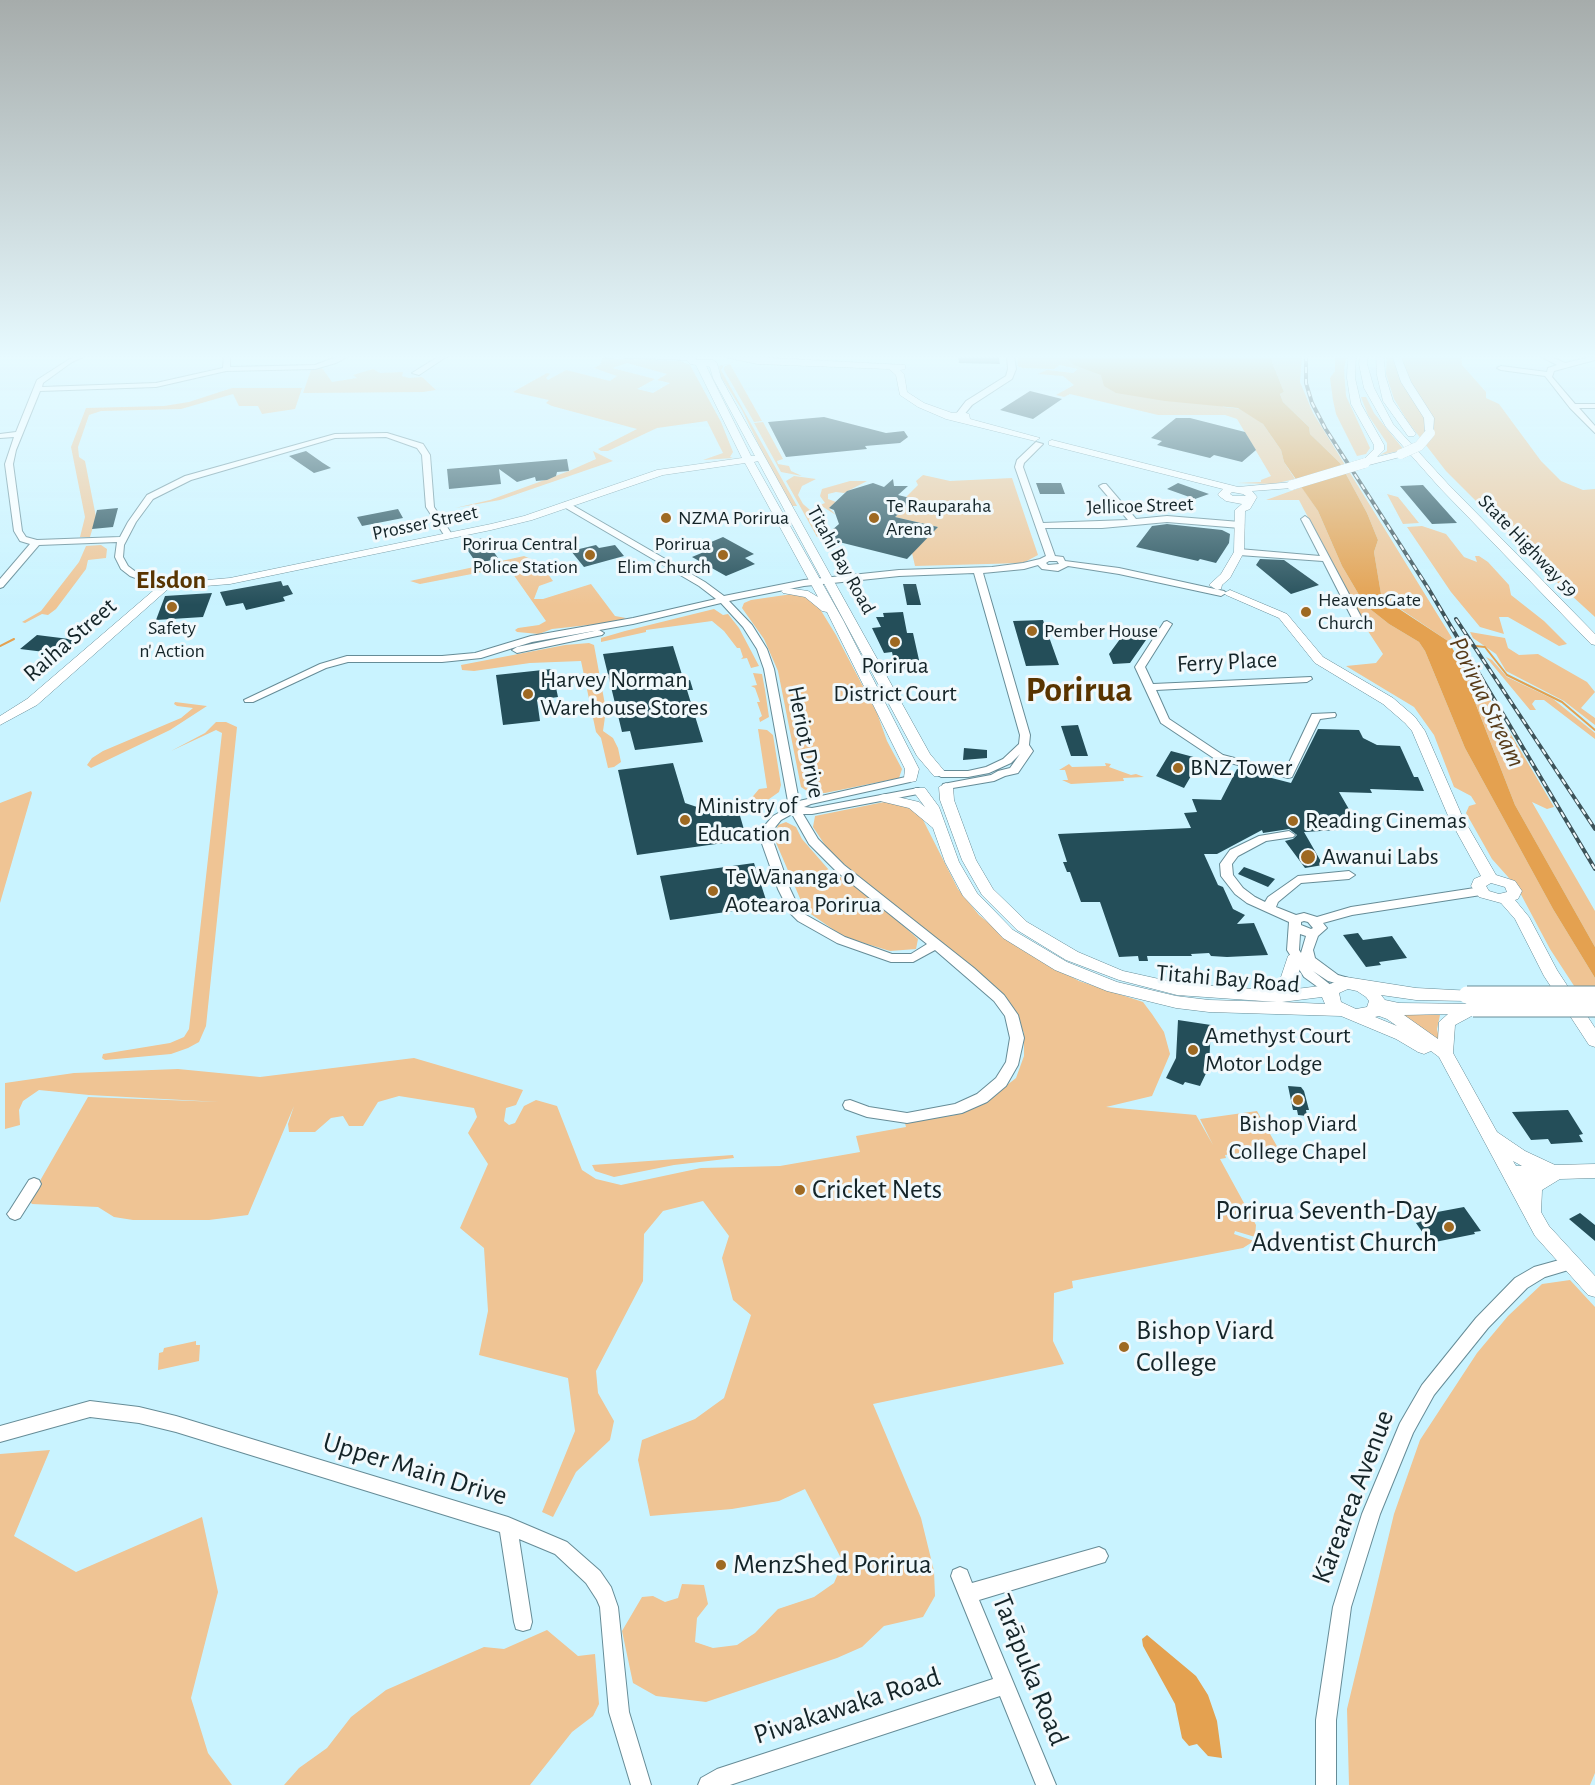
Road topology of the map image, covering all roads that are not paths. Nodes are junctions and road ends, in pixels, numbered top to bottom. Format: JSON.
{"nodes":[{"id":1,"x":17,"y":438,"type":"edge"},
{"id":2,"x":328,"y":438,"type":"edge"},
{"id":3,"x":401,"y":438,"type":"edge"},
{"id":4,"x":737,"y":438,"type":"edge"},
{"id":5,"x":750,"y":438,"type":"edge"},
{"id":6,"x":1028,"y":438,"type":"edge"},
{"id":7,"x":1049,"y":438,"type":"edge"},
{"id":8,"x":1050,"y":438,"type":"edge"},
{"id":9,"x":1375,"y":438,"type":"edge"},
{"id":10,"x":1401,"y":438,"type":"edge"},
{"id":11,"x":1414,"y":438,"type":"edge"},
{"id":12,"x":1426,"y":438,"type":"edge"},
{"id":13,"x":1037,"y":441,"type":"junction"},
{"id":14,"x":761,"y":458,"type":"junction"},
{"id":15,"x":748,"y":460,"type":"junction"},
{"id":16,"x":1365,"y":463,"type":"junction"},
{"id":17,"x":1194,"y":480,"type":"junction"},
{"id":18,"x":1292,"y":485,"type":"junction"},
{"id":19,"x":1103,"y":486,"type":"dead end"},
{"id":20,"x":1261,"y":487,"type":"junction"},
{"id":21,"x":1237,"y":489,"type":"junction"},
{"id":22,"x":1226,"y":497,"type":"junction"},
{"id":23,"x":1250,"y":499,"type":"junction"},
{"id":24,"x":567,"y":505,"type":"junction"},
{"id":25,"x":1240,"y":510,"type":"junction"},
{"id":26,"x":1305,"y":519,"type":"dead end"},
{"id":27,"x":1134,"y":522,"type":"junction"},
{"id":28,"x":1240,"y":525,"type":"junction"},
{"id":29,"x":1040,"y":526,"type":"junction"},
{"id":30,"x":449,"y":536,"type":"junction"},
{"id":31,"x":123,"y":539,"type":"junction"},
{"id":32,"x":36,"y":543,"type":"junction"},
{"id":33,"x":1239,"y":552,"type":"junction"},
{"id":34,"x":801,"y":559,"type":"junction"},
{"id":35,"x":1046,"y":559,"type":"junction"},
{"id":36,"x":1324,"y":559,"type":"junction"},
{"id":37,"x":1064,"y":563,"type":"junction"},
{"id":38,"x":1049,"y":568,"type":"junction"},
{"id":39,"x":978,"y":570,"type":"junction"},
{"id":40,"x":992,"y":570,"type":"junction"},
{"id":41,"x":829,"y":581,"type":"junction"},
{"id":42,"x":815,"y":583,"type":"junction"},
{"id":43,"x":702,"y":584,"type":"junction"},
{"id":44,"x":0,"y":585,"type":"edge"},
{"id":45,"x":165,"y":586,"type":"junction"},
{"id":46,"x":786,"y":589,"type":"junction"},
{"id":47,"x":1223,"y":590,"type":"junction"},
{"id":48,"x":750,"y":592,"type":"junction"},
{"id":49,"x":723,"y":600,"type":"junction"},
{"id":50,"x":837,"y":620,"type":"junction"},
{"id":51,"x":1167,"y":624,"type":"dead end"},
{"id":52,"x":1361,"y":626,"type":"dead end"},
{"id":53,"x":1595,"y":627,"type":"edge"},
{"id":54,"x":1595,"y":641,"type":"edge"},
{"id":55,"x":1307,"y":679,"type":"dead end"},
{"id":56,"x":1148,"y":687,"type":"junction"},
{"id":57,"x":249,"y":700,"type":"dead end"},
{"id":58,"x":1331,"y":715,"type":"dead end"},
{"id":59,"x":0,"y":721,"type":"edge"},
{"id":60,"x":1024,"y":745,"type":"junction"},
{"id":61,"x":1002,"y":772,"type":"junction"},
{"id":62,"x":944,"y":780,"type":"junction"},
{"id":63,"x":915,"y":785,"type":"junction"},
{"id":64,"x":791,"y":791,"type":"junction"},
{"id":65,"x":818,"y":798,"type":"junction"},
{"id":66,"x":885,"y":798,"type":"junction"},
{"id":67,"x":795,"y":810,"type":"junction"},
{"id":68,"x":939,"y":827,"type":"junction"},
{"id":69,"x":1288,"y":835,"type":"dead end"},
{"id":70,"x":1349,"y":875,"type":"dead end"},
{"id":71,"x":1491,"y":878,"type":"junction"},
{"id":72,"x":1481,"y":891,"type":"junction"},
{"id":73,"x":1506,"y":899,"type":"junction"},
{"id":74,"x":1270,"y":907,"type":"junction"},
{"id":75,"x":1316,"y":921,"type":"junction"},
{"id":76,"x":1296,"y":924,"type":"junction"},
{"id":77,"x":1313,"y":934,"type":"junction"},
{"id":78,"x":935,"y":945,"type":"junction"},
{"id":79,"x":1296,"y":956,"type":"junction"},
{"id":80,"x":1358,"y":985,"type":"junction"},
{"id":81,"x":1331,"y":990,"type":"junction"},
{"id":82,"x":1217,"y":993,"type":"junction"},
{"id":83,"x":1595,"y":995,"type":"edge"},
{"id":84,"x":1470,"y":1001,"type":"junction"},
{"id":85,"x":1377,"y":1006,"type":"junction"},
{"id":86,"x":1595,"y":1008,"type":"edge"},
{"id":87,"x":1347,"y":1012,"type":"junction"},
{"id":88,"x":1595,"y":1041,"type":"edge"},
{"id":89,"x":1447,"y":1059,"type":"junction"},
{"id":90,"x":850,"y":1105,"type":"dead end"},
{"id":91,"x":1492,"y":1137,"type":"junction"},
{"id":92,"x":1595,"y":1171,"type":"edge"},
{"id":93,"x":1555,"y":1172,"type":"junction"},
{"id":94,"x":1511,"y":1173,"type":"junction"},
{"id":95,"x":34,"y":1184,"type":"dead end"},
{"id":96,"x":15,"y":1214,"type":"dead end"},
{"id":97,"x":1532,"y":1215,"type":"junction"},
{"id":98,"x":1570,"y":1263,"type":"junction"},
{"id":99,"x":1595,"y":1289,"type":"edge"},
{"id":100,"x":0,"y":1434,"type":"edge"},
{"id":101,"x":508,"y":1526,"type":"junction"},
{"id":102,"x":1099,"y":1556,"type":"dead end"},
{"id":103,"x":960,"y":1576,"type":"dead end"},
{"id":104,"x":968,"y":1594,"type":"junction"},
{"id":105,"x":523,"y":1622,"type":"dead end"},
{"id":106,"x":1004,"y":1685,"type":"junction"},
{"id":107,"x":641,"y":1785,"type":"edge"},
{"id":108,"x":708,"y":1785,"type":"edge"},
{"id":109,"x":1047,"y":1785,"type":"edge"},
{"id":110,"x":1326,"y":1785,"type":"edge"}],
"edges":[{"from":1,"to":32,"type":"street"},
{"from":2,"to":31,"type":"street"},
{"from":3,"to":30,"type":"street"},
{"from":4,"to":15,"type":"main road","name":"Titahi Bay Road"},
{"from":5,"to":14,"type":"main road","name":"Titahi Bay Road"},
{"from":6,"to":13,"type":"main road"},
{"from":7,"to":13,"type":"main road"},
{"from":8,"to":17,"type":"main road"},
{"from":9,"to":16,"type":"main road"},
{"from":10,"to":54,"type":"main road","name":"State Highway 59"},
{"from":11,"to":53,"type":"main road","name":"State Highway 59"},
{"from":12,"to":16,"type":"main road","bridge":true},
{"from":13,"to":29,"type":"street"},
{"from":14,"to":15,"type":"main road","name":"Prosser Street"},
{"from":14,"to":41,"type":"main road","name":"Titahi Bay Road"},
{"from":15,"to":24,"type":"main road","name":"Prosser Street"},
{"from":15,"to":34,"type":"main road","name":"Titahi Bay Road"},
{"from":16,"to":18,"type":"main road","bridge":true},
{"from":17,"to":20,"type":"main road"},
{"from":17,"to":21,"type":"main road"},
{"from":17,"to":22,"type":"main road"},
{"from":18,"to":20,"type":"main road"},
{"from":18,"to":23,"type":"main road"},
{"from":19,"to":27,"type":"street"},
{"from":20,"to":21,"type":"main road"},
{"from":21,"to":22,"type":"main road"},
{"from":21,"to":23,"type":"main road"},
{"from":22,"to":23,"type":"main road"},
{"from":22,"to":25,"type":"main road"},
{"from":23,"to":25,"type":"main road"},
{"from":24,"to":30,"type":"main road","name":"Prosser Street"},
{"from":24,"to":43,"type":"street","name":"Heriot Drive"},
{"from":25,"to":28,"type":"main road"},
{"from":26,"to":36,"type":"street"},
{"from":27,"to":28,"type":"street","name":"Jellicoe Street"},
{"from":27,"to":29,"type":"street","name":"Jellicoe Street"},
{"from":28,"to":33,"type":"main road"},
{"from":29,"to":35,"type":"street"},
{"from":30,"to":45,"type":"main road","name":"Prosser Street"},
{"from":31,"to":32,"type":"street"},
{"from":31,"to":45,"type":"street","name":"Prosser Street"},
{"from":32,"to":44,"type":"street"},
{"from":33,"to":36,"type":"street"},
{"from":33,"to":47,"type":"main road"},
{"from":34,"to":42,"type":"main road","name":"Titahi Bay Road"},
{"from":34,"to":46,"type":"main road"},
{"from":35,"to":37,"type":"street"},
{"from":35,"to":38,"type":"street"},
{"from":35,"to":40,"type":"street"},
{"from":36,"to":52,"type":"street"},
{"from":37,"to":38,"type":"street"},
{"from":37,"to":47,"type":"street"},
{"from":38,"to":40,"type":"street"},
{"from":39,"to":40,"type":"street"},
{"from":39,"to":41,"type":"street"},
{"from":39,"to":60,"type":"street"},
{"from":41,"to":42,"type":"street"},
{"from":41,"to":62,"type":"main road","name":"Titahi Bay Road"},
{"from":42,"to":46,"type":"street"},
{"from":42,"to":50,"type":"main road","name":"Titahi Bay Road"},
{"from":43,"to":48,"type":"street"},
{"from":43,"to":49,"type":"street","name":"Heriot Drive"},
{"from":45,"to":59,"type":"main road","name":"Raiha Street"},
{"from":46,"to":48,"type":"street"},
{"from":46,"to":49,"type":"street"},
{"from":46,"to":50,"type":"main road"},
{"from":47,"to":71,"type":"main road"},
{"from":48,"to":49,"type":"street"},
{"from":49,"to":57,"type":"street"},
{"from":49,"to":64,"type":"street","name":"Heriot Drive"},
{"from":50,"to":63,"type":"main road","name":"Titahi Bay Road"},
{"from":51,"to":56,"type":"street"},
{"from":55,"to":56,"type":"street","name":"Ferry Place"},
{"from":56,"to":58,"type":"street"},
{"from":60,"to":61,"type":"street"},
{"from":60,"to":61,"type":"street"},
{"from":61,"to":62,"type":"street"},
{"from":62,"to":63,"type":"main road"},
{"from":62,"to":63,"type":"main road"},
{"from":62,"to":82,"type":"main road","name":"Titahi Bay Road"},
{"from":63,"to":65,"type":"street"},
{"from":63,"to":66,"type":"street"},
{"from":63,"to":68,"type":"main road","name":"Titahi Bay Road"},
{"from":64,"to":65,"type":"street"},
{"from":64,"to":67,"type":"street","name":"Heriot Drive"},
{"from":65,"to":67,"type":"street"},
{"from":66,"to":67,"type":"street"},
{"from":66,"to":68,"type":"main road"},
{"from":67,"to":78,"type":"street","name":"Heriot Drive"},
{"from":67,"to":78,"type":"street"},
{"from":68,"to":87,"type":"main road","name":"Titahi Bay Road"},
{"from":69,"to":74,"type":"street"},
{"from":70,"to":74,"type":"street"},
{"from":71,"to":72,"type":"main road"},
{"from":71,"to":73,"type":"main road"},
{"from":72,"to":73,"type":"main road"},
{"from":72,"to":75,"type":"street"},
{"from":73,"to":88,"type":"main road"},
{"from":74,"to":76,"type":"street"},
{"from":75,"to":76,"type":"street"},
{"from":75,"to":77,"type":"street"},
{"from":76,"to":77,"type":"street"},
{"from":76,"to":79,"type":"street"},
{"from":77,"to":80,"type":"street"},
{"from":78,"to":90,"type":"street","name":"Heriot Drive"},
{"from":79,"to":81,"type":"street"},
{"from":79,"to":82,"type":"main road"},
{"from":80,"to":81,"type":"main road","name":"Titahi Bay Road"},
{"from":80,"to":84,"type":"main road"},
{"from":80,"to":85,"type":"main road"},
{"from":81,"to":82,"type":"main road","name":"Titahi Bay Road"},
{"from":81,"to":87,"type":"main road"},
{"from":83,"to":84,"type":"main road","bridge":true},
{"from":84,"to":85,"type":"main road"},
{"from":84,"to":86,"type":"main road","bridge":true},
{"from":84,"to":89,"type":"main road"},
{"from":85,"to":87,"type":"main road"},
{"from":85,"to":89,"type":"main road"},
{"from":87,"to":89,"type":"main road"},
{"from":89,"to":91,"type":"main road"},
{"from":91,"to":93,"type":"main road"},
{"from":91,"to":94,"type":"main road"},
{"from":92,"to":93,"type":"main road"},
{"from":93,"to":94,"type":"main road"},
{"from":93,"to":97,"type":"main road"},
{"from":94,"to":97,"type":"main road"},
{"from":95,"to":96,"type":"street"},
{"from":97,"to":98,"type":"main road"},
{"from":98,"to":99,"type":"main road"},
{"from":98,"to":110,"type":"street","name":"Kārearea Avenue"},
{"from":100,"to":101,"type":"street","name":"Upper Main Drive"},
{"from":101,"to":105,"type":"street"},
{"from":101,"to":107,"type":"street","name":"Upper Main Drive"},
{"from":102,"to":104,"type":"street"},
{"from":103,"to":104,"type":"street","name":"Tarāpuka Road"},
{"from":104,"to":106,"type":"street","name":"Tarāpuka Road"},
{"from":106,"to":108,"type":"street","name":"Piwakawaka Road"},
{"from":106,"to":109,"type":"street","name":"Tarāpuka Road"}]}
